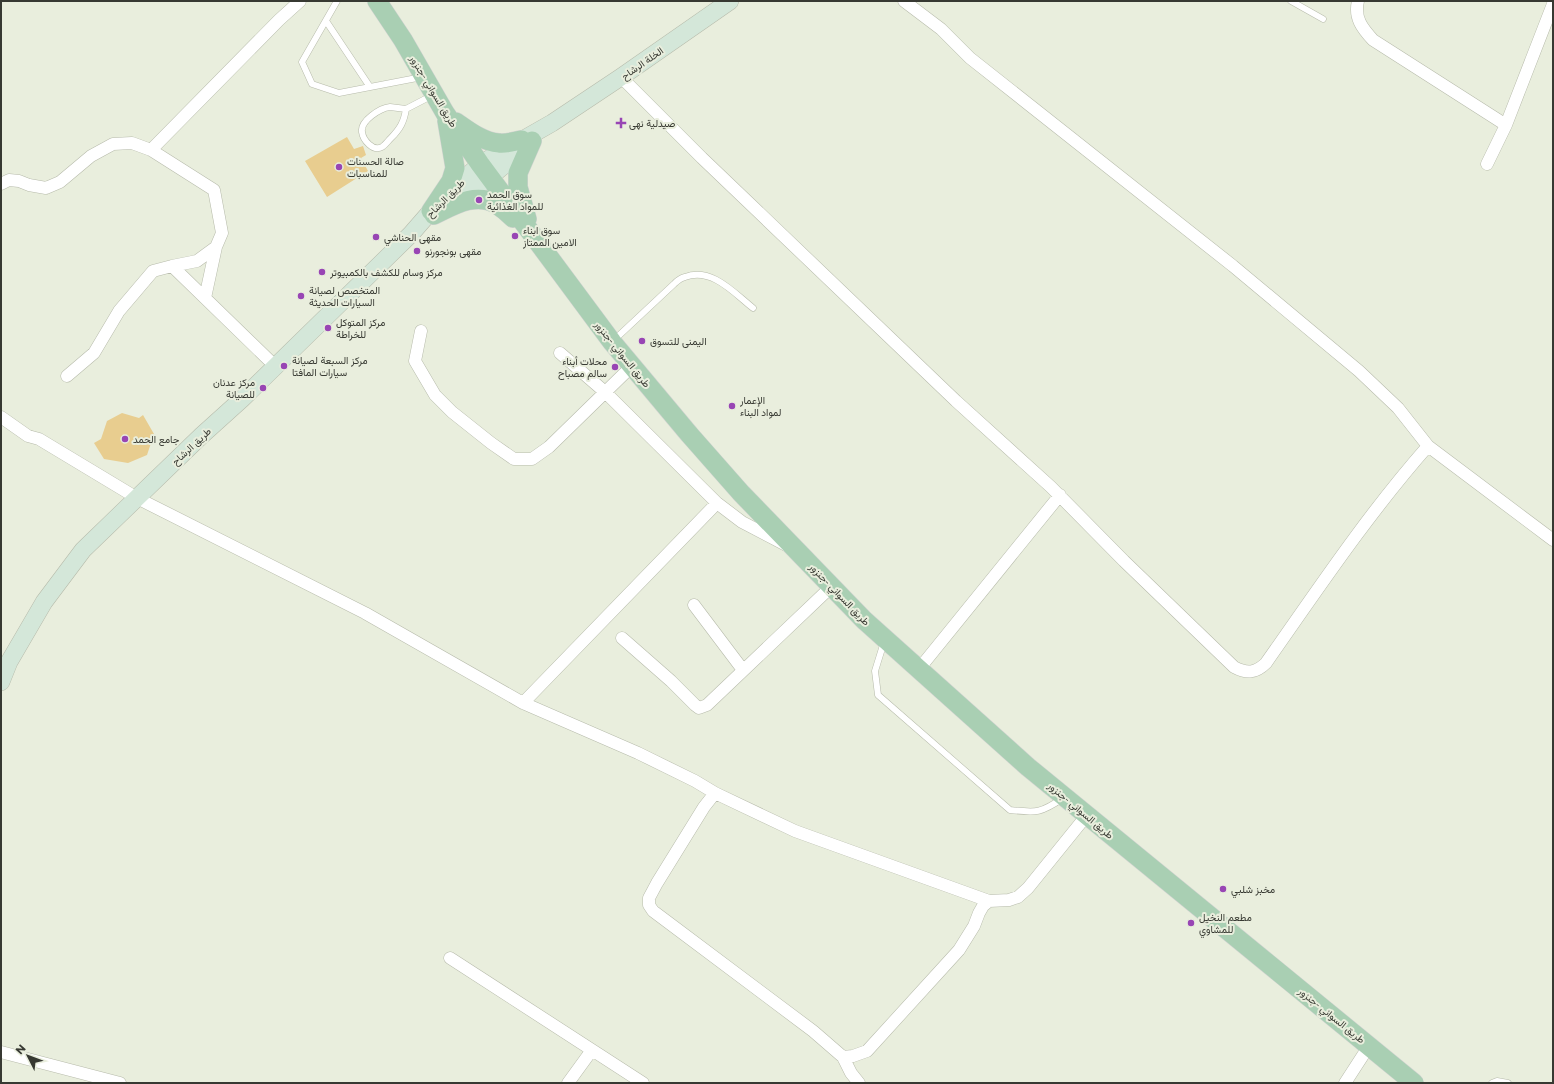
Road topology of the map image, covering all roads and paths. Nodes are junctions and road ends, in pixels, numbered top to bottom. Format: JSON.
{"nodes":[{"id":1,"x":300,"y":1,"type":"edge"},
{"id":2,"x":337,"y":1,"type":"edge"},
{"id":3,"x":377,"y":1,"type":"edge"},
{"id":4,"x":730,"y":1,"type":"edge"},
{"id":5,"x":904,"y":1,"type":"edge"},
{"id":6,"x":1291,"y":1,"type":"edge"},
{"id":7,"x":1358,"y":1,"type":"edge"},
{"id":8,"x":1553,"y":4,"type":"edge"},
{"id":9,"x":1322,"y":19,"type":"dead end"},
{"id":10,"x":326,"y":21,"type":"junction"},
{"id":11,"x":424,"y":76,"type":"junction"},
{"id":12,"x":621,"y":77,"type":"junction"},
{"id":13,"x":370,"y":87,"type":"junction"},
{"id":14,"x":434,"y":94,"type":"junction"},
{"id":15,"x":406,"y":109,"type":"junction"},
{"id":16,"x":445,"y":114,"type":"junction"},
{"id":17,"x":1506,"y":125,"type":"junction"},
{"id":18,"x":527,"y":141,"type":"junction"},
{"id":19,"x":151,"y":150,"type":"junction"},
{"id":20,"x":1487,"y":164,"type":"dead end"},
{"id":21,"x":485,"y":170,"type":"junction"},
{"id":22,"x":1,"y":184,"type":"edge"},
{"id":23,"x":432,"y":213,"type":"junction"},
{"id":24,"x":533,"y":234,"type":"junction"},
{"id":25,"x":216,"y":247,"type":"junction"},
{"id":26,"x":172,"y":266,"type":"junction"},
{"id":27,"x":205,"y":298,"type":"junction"},
{"id":28,"x":753,"y":308,"type":"dead end"},
{"id":29,"x":421,"y":331,"type":"dead end"},
{"id":30,"x":612,"y":342,"type":"junction"},
{"id":31,"x":560,"y":353,"type":"dead end"},
{"id":32,"x":275,"y":366,"type":"junction"},
{"id":33,"x":632,"y":366,"type":"junction"},
{"id":34,"x":67,"y":376,"type":"dead end"},
{"id":35,"x":604,"y":392,"type":"junction"},
{"id":36,"x":1,"y":417,"type":"edge"},
{"id":37,"x":1428,"y":446,"type":"junction"},
{"id":38,"x":1060,"y":495,"type":"junction"},
{"id":39,"x":137,"y":498,"type":"junction"},
{"id":40,"x":717,"y":503,"type":"junction"},
{"id":41,"x":1553,"y":540,"type":"edge"},
{"id":42,"x":797,"y":551,"type":"junction"},
{"id":43,"x":832,"y":586,"type":"junction"},
{"id":44,"x":694,"y":604,"type":"dead end"},
{"id":45,"x":622,"y":638,"type":"dead end"},
{"id":46,"x":885,"y":639,"type":"junction"},
{"id":47,"x":919,"y":669,"type":"junction"},
{"id":48,"x":743,"y":670,"type":"junction"},
{"id":49,"x":1,"y":682,"type":"edge"},
{"id":50,"x":523,"y":703,"type":"junction"},
{"id":51,"x":715,"y":792,"type":"junction"},
{"id":52,"x":1065,"y":797,"type":"junction"},
{"id":53,"x":1086,"y":815,"type":"junction"},
{"id":54,"x":989,"y":901,"type":"junction"},
{"id":55,"x":450,"y":958,"type":"dead end"},
{"id":56,"x":1369,"y":1046,"type":"junction"},
{"id":57,"x":592,"y":1050,"type":"junction"},
{"id":58,"x":1,"y":1052,"type":"edge"},
{"id":59,"x":843,"y":1057,"type":"junction"},
{"id":60,"x":120,"y":1083,"type":"edge"},
{"id":61,"x":568,"y":1083,"type":"edge"},
{"id":62,"x":643,"y":1083,"type":"edge"},
{"id":63,"x":859,"y":1083,"type":"edge"},
{"id":64,"x":1345,"y":1083,"type":"edge"},
{"id":65,"x":1414,"y":1083,"type":"edge"},
{"id":66,"x":1492,"y":1083,"type":"edge"},
{"id":67,"x":1508,"y":1083,"type":"edge"}],
"edges":[{"from":1,"to":19,"type":"street"},
{"from":2,"to":10,"type":"lane"},
{"from":3,"to":11,"type":"main road","name":"طريق السواني -جنزور"},
{"from":4,"to":12,"type":"main road","name":"الخلة الرشاح"},
{"from":5,"to":37,"type":"street"},
{"from":6,"to":9,"type":"lane"},
{"from":7,"to":17,"type":"street"},
{"from":8,"to":17,"type":"street"},
{"from":10,"to":13,"type":"lane"},
{"from":10,"to":13,"type":"lane"},
{"from":11,"to":13,"type":"lane"},
{"from":11,"to":14,"type":"main road","name":"طريق السواني -جنزور"},
{"from":12,"to":18,"type":"main road","name":"الخلة الرشاح"},
{"from":12,"to":38,"type":"street"},
{"from":14,"to":15,"type":"lane"},
{"from":14,"to":16,"type":"main road","name":"طريق السواني -جنزور"},
{"from":15,"to":15,"type":"lane"},
{"from":16,"to":18,"type":"main road"},
{"from":16,"to":21,"type":"main road","name":"طريق السواني -جنزور"},
{"from":16,"to":23,"type":"main road"},
{"from":17,"to":20,"type":"street"},
{"from":18,"to":21,"type":"main road","name":"الخلة الرشاح"},
{"from":18,"to":24,"type":"main road"},
{"from":19,"to":22,"type":"street"},
{"from":19,"to":25,"type":"street"},
{"from":21,"to":23,"type":"main road","name":"طريق الرشاح"},
{"from":21,"to":24,"type":"main road","name":"طريق السواني -جنزور"},
{"from":23,"to":24,"type":"main road"},
{"from":23,"to":32,"type":"main road","name":"طريق الرشاح"},
{"from":24,"to":30,"type":"main road","name":"طريق السواني -جنزور"},
{"from":25,"to":26,"type":"street"},
{"from":25,"to":27,"type":"street"},
{"from":26,"to":27,"type":"street"},
{"from":26,"to":34,"type":"street"},
{"from":27,"to":32,"type":"street"},
{"from":28,"to":30,"type":"lane"},
{"from":29,"to":35,"type":"street"},
{"from":30,"to":33,"type":"main road","name":"طريق السواني -جنزور"},
{"from":31,"to":35,"type":"street"},
{"from":32,"to":39,"type":"main road","name":"طريق الرشاح"},
{"from":33,"to":35,"type":"street"},
{"from":33,"to":42,"type":"main road","name":"طريق السواني -جنزور"},
{"from":35,"to":40,"type":"street"},
{"from":36,"to":39,"type":"street"},
{"from":37,"to":38,"type":"street"},
{"from":37,"to":41,"type":"street"},
{"from":38,"to":47,"type":"street"},
{"from":39,"to":49,"type":"main road","name":"طريق الرشاح"},
{"from":39,"to":50,"type":"street"},
{"from":40,"to":42,"type":"street"},
{"from":40,"to":50,"type":"street"},
{"from":42,"to":43,"type":"main road","name":"طريق السواني -جنزور"},
{"from":43,"to":46,"type":"main road","name":"طريق السواني -جنزور"},
{"from":43,"to":48,"type":"street"},
{"from":44,"to":48,"type":"street"},
{"from":45,"to":48,"type":"street"},
{"from":46,"to":47,"type":"main road","name":"طريق السواني -جنزور"},
{"from":46,"to":52,"type":"lane"},
{"from":47,"to":52,"type":"main road","name":"طريق السواني -جنزور"},
{"from":50,"to":51,"type":"street"},
{"from":51,"to":54,"type":"street"},
{"from":51,"to":59,"type":"street"},
{"from":52,"to":53,"type":"main road","name":"طريق السواني -جنزور"},
{"from":53,"to":54,"type":"street"},
{"from":53,"to":56,"type":"main road","name":"طريق السواني -جنزور"},
{"from":54,"to":59,"type":"street"},
{"from":55,"to":57,"type":"street"},
{"from":56,"to":64,"type":"street"},
{"from":56,"to":65,"type":"main road","name":"طريق السواني -جنزور"},
{"from":57,"to":61,"type":"street"},
{"from":57,"to":62,"type":"street"},
{"from":58,"to":60,"type":"street"},
{"from":59,"to":63,"type":"street"},
{"from":66,"to":67,"type":"lane"}]}
